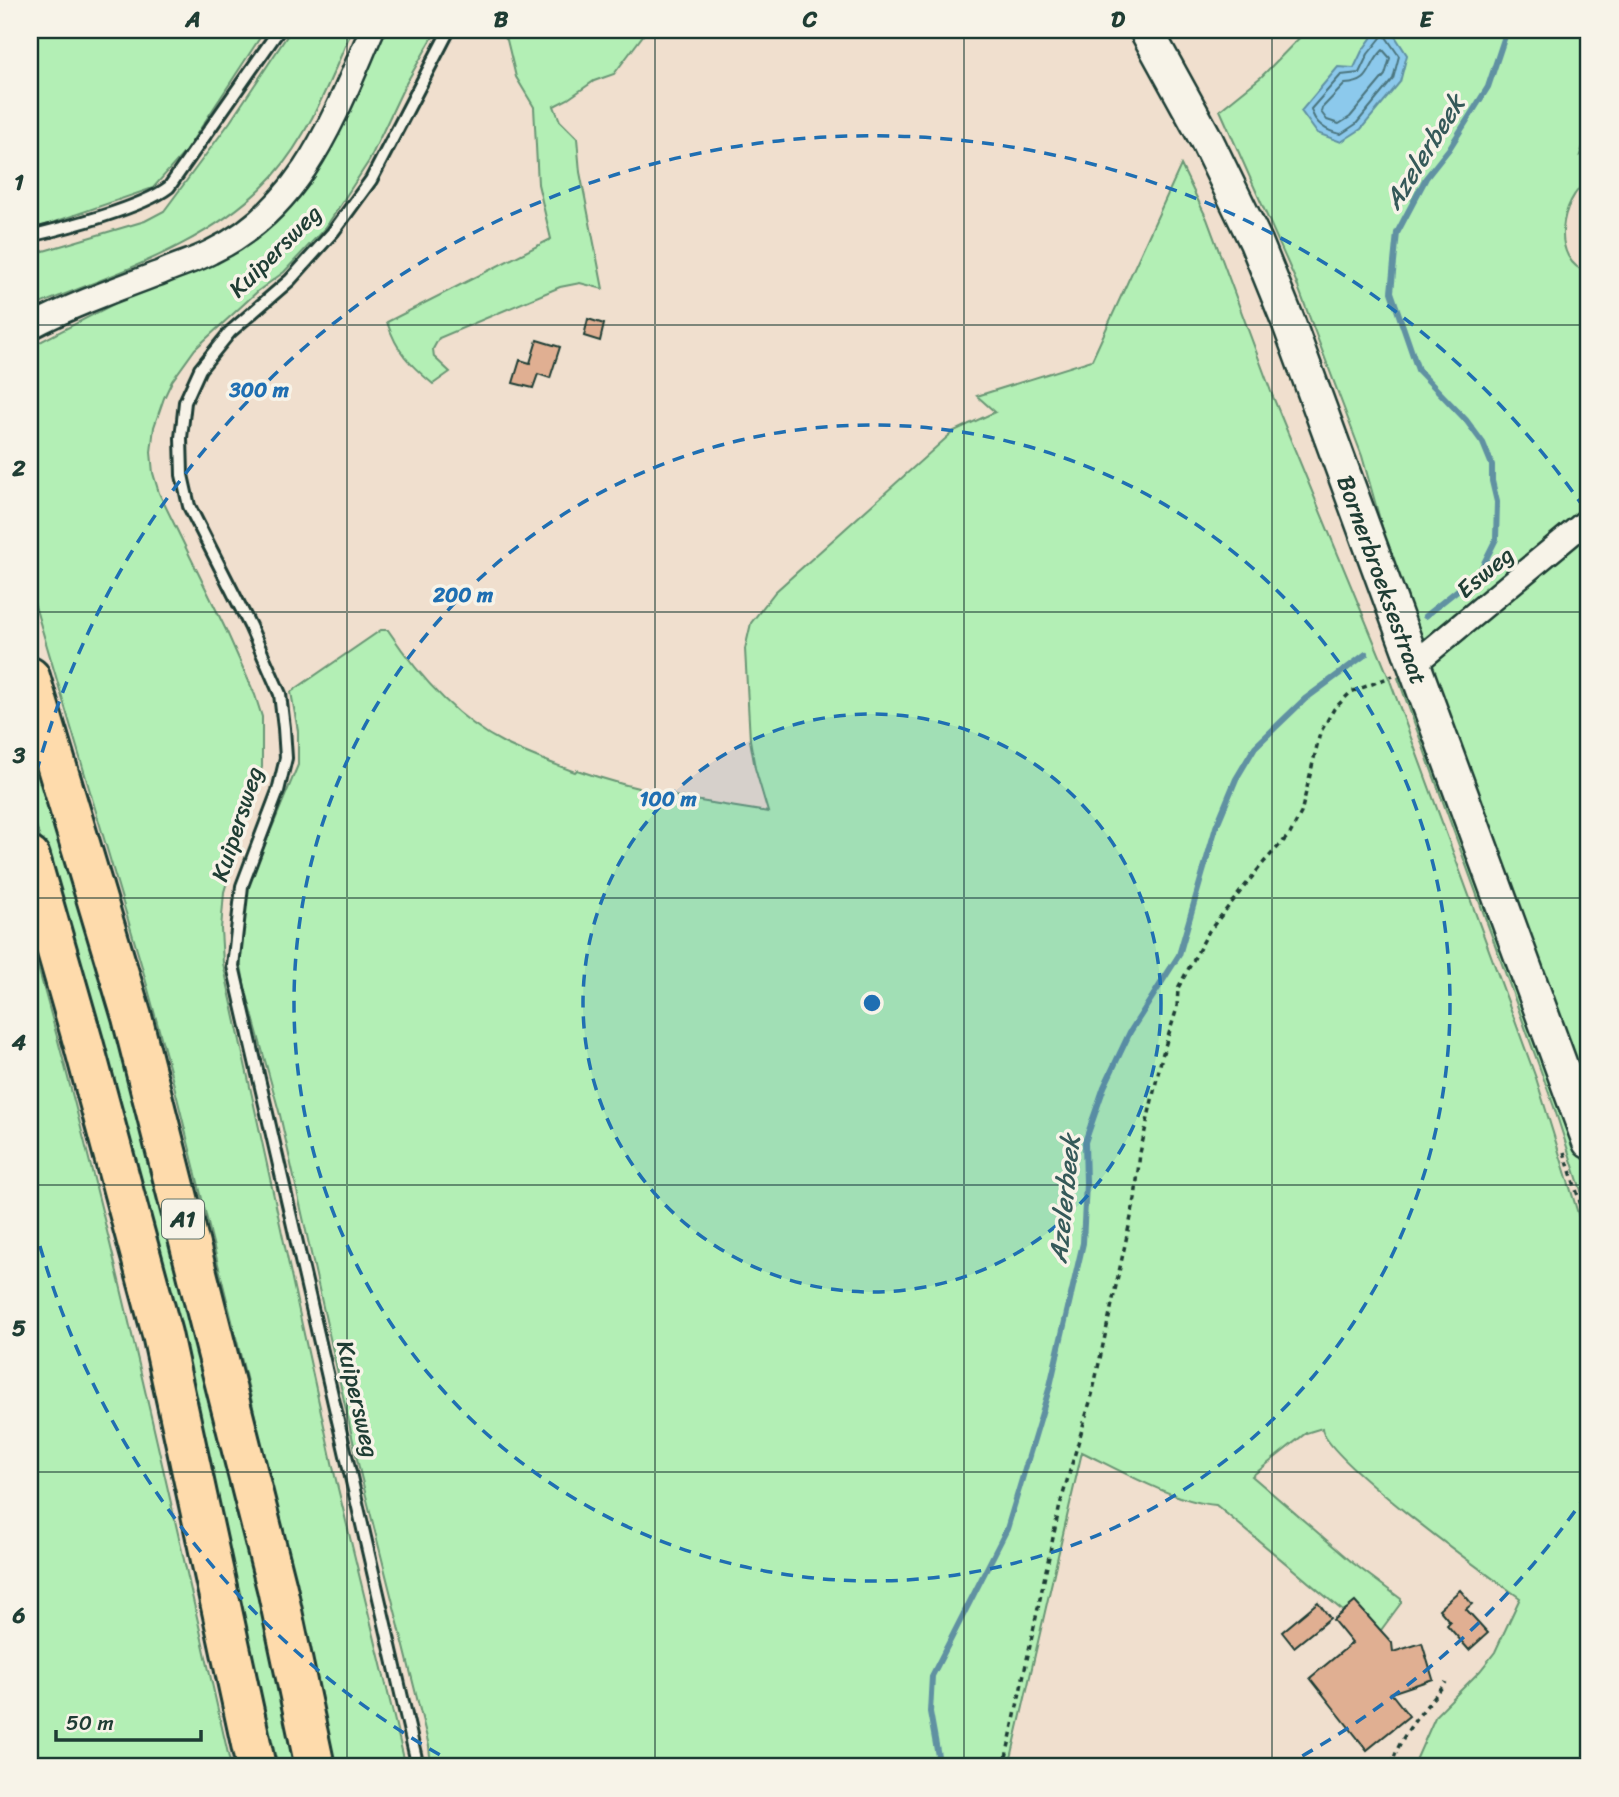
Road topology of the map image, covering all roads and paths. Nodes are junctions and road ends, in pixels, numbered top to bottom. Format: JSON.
{"nodes":[{"id":1,"x":279,"y":30,"type":"edge"},
{"id":2,"x":372,"y":30,"type":"edge"},
{"id":3,"x":449,"y":30,"type":"edge"},
{"id":4,"x":1146,"y":30,"type":"edge"},
{"id":5,"x":30,"y":236,"type":"edge"},
{"id":6,"x":30,"y":327,"type":"edge"},
{"id":7,"x":1589,"y":519,"type":"edge"},
{"id":8,"x":1403,"y":671,"type":"junction"},
{"id":9,"x":30,"y":677,"type":"edge"},
{"id":10,"x":30,"y":857,"type":"edge"},
{"id":11,"x":1589,"y":1142,"type":"edge"},
{"id":12,"x":1446,"y":1682,"type":"dead end"},
{"id":13,"x":256,"y":1767,"type":"edge"},
{"id":14,"x":315,"y":1767,"type":"edge"},
{"id":15,"x":418,"y":1767,"type":"edge"},
{"id":16,"x":1004,"y":1767,"type":"edge"},
{"id":17,"x":1392,"y":1767,"type":"edge"}],
"edges":[{"from":1,"to":5,"type":"lane"},
{"from":2,"to":6,"type":"street","name":"Kuipersweg"},
{"from":3,"to":15,"type":"lane","name":"Kuipersweg"},
{"from":4,"to":8,"type":"main road","name":"Bornerbroeksestraat"},
{"from":7,"to":8,"type":"street","name":"Esweg"},
{"from":8,"to":11,"type":"main road","name":"Bornerbroeksestraat"},
{"from":8,"to":16,"type":"path"},
{"from":9,"to":14,"type":"highway","number":"A1"},
{"from":10,"to":13,"type":"highway","number":"A1"},
{"from":12,"to":17,"type":"path"}]}
